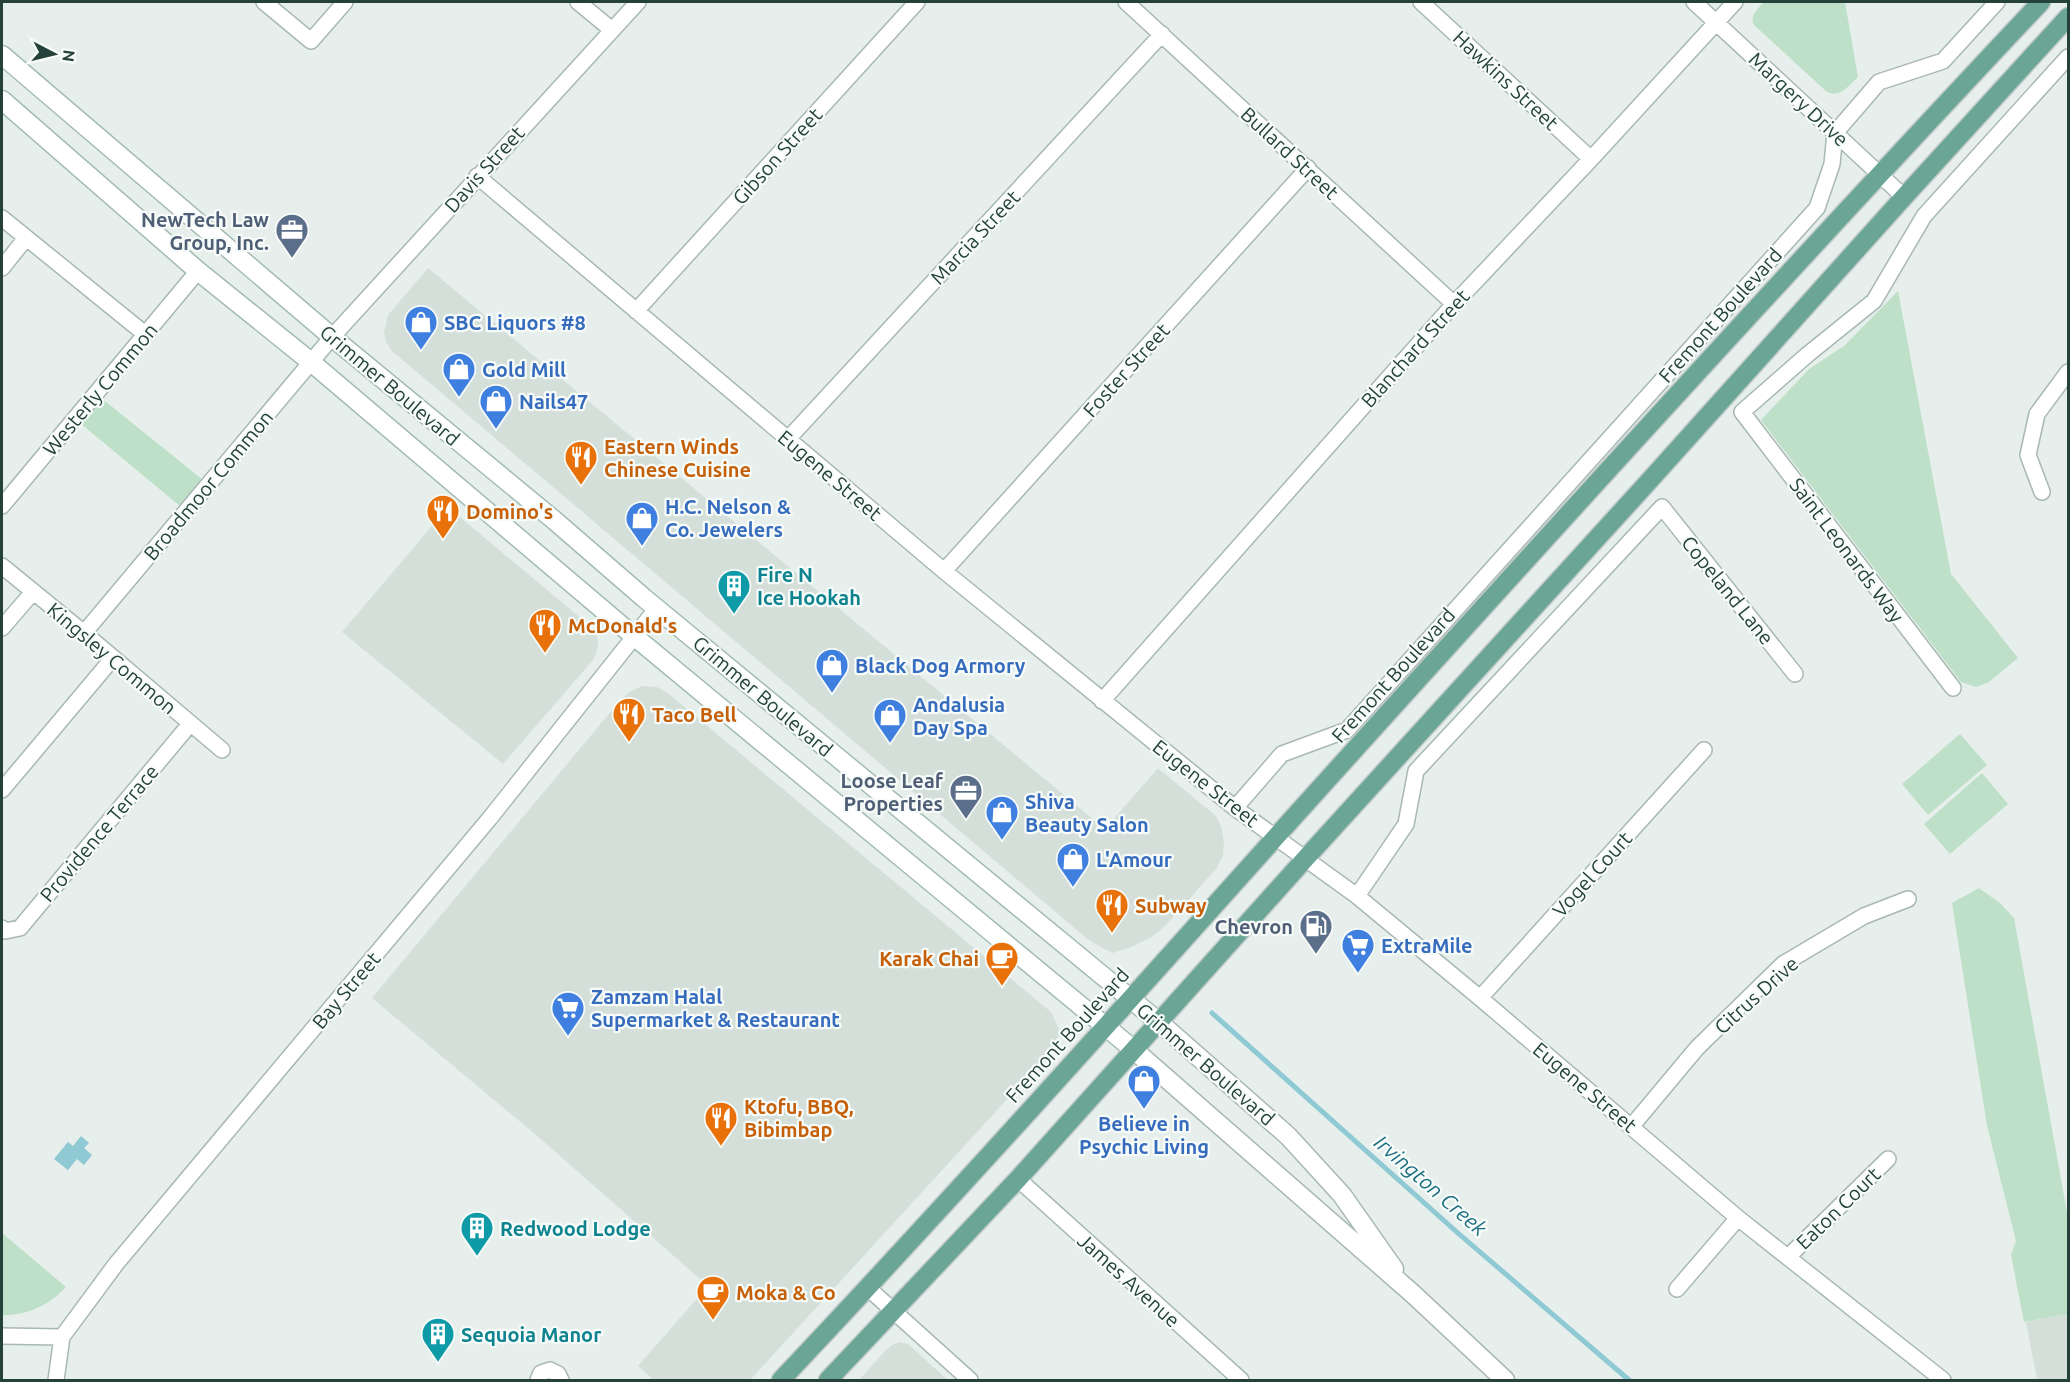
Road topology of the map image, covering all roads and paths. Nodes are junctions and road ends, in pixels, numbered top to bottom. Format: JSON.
{"nodes":[{"id":1,"x":264,"y":2,"type":"edge"},
{"id":2,"x":345,"y":2,"type":"edge"},
{"id":3,"x":578,"y":2,"type":"edge"},
{"id":4,"x":638,"y":2,"type":"edge"},
{"id":5,"x":917,"y":2,"type":"edge"},
{"id":6,"x":1126,"y":2,"type":"edge"},
{"id":7,"x":1421,"y":2,"type":"edge"},
{"id":8,"x":1694,"y":2,"type":"edge"},
{"id":9,"x":1735,"y":2,"type":"edge"},
{"id":10,"x":1997,"y":2,"type":"edge"},
{"id":11,"x":2041,"y":2,"type":"edge"},
{"id":12,"x":2068,"y":17,"type":"edge"},
{"id":13,"x":1716,"y":21,"type":"junction"},
{"id":14,"x":612,"y":30,"type":"junction"},
{"id":15,"x":1162,"y":34,"type":"junction"},
{"id":16,"x":2,"y":55,"type":"edge"},
{"id":17,"x":2068,"y":57,"type":"edge"},
{"id":18,"x":2,"y":100,"type":"edge"},
{"id":19,"x":1835,"y":133,"type":"junction"},
{"id":20,"x":1591,"y":159,"type":"junction"},
{"id":21,"x":1308,"y":168,"type":"junction"},
{"id":22,"x":1879,"y":174,"type":"junction"},
{"id":23,"x":477,"y":176,"type":"junction"},
{"id":24,"x":1904,"y":197,"type":"junction"},
{"id":25,"x":2,"y":218,"type":"edge"},
{"id":26,"x":26,"y":238,"type":"junction"},
{"id":27,"x":2,"y":268,"type":"edge"},
{"id":28,"x":198,"y":271,"type":"junction"},
{"id":29,"x":1454,"y":304,"type":"junction"},
{"id":30,"x":636,"y":311,"type":"junction"},
{"id":31,"x":145,"y":334,"type":"junction"},
{"id":32,"x":332,"y":337,"type":"junction"},
{"id":33,"x":311,"y":362,"type":"junction"},
{"id":34,"x":2068,"y":372,"type":"edge"},
{"id":35,"x":788,"y":439,"type":"junction"},
{"id":36,"x":2042,"y":492,"type":"dead end"},
{"id":37,"x":2,"y":507,"type":"edge"},
{"id":38,"x":2,"y":566,"type":"edge"},
{"id":39,"x":944,"y":571,"type":"junction"},
{"id":40,"x":33,"y":592,"type":"junction"},
{"id":41,"x":657,"y":608,"type":"junction"},
{"id":42,"x":2,"y":628,"type":"edge"},
{"id":43,"x":84,"y":633,"type":"junction"},
{"id":44,"x":635,"y":637,"type":"junction"},
{"id":45,"x":112,"y":658,"type":"junction"},
{"id":46,"x":1795,"y":674,"type":"dead end"},
{"id":47,"x":1953,"y":688,"type":"dead end"},
{"id":48,"x":1102,"y":701,"type":"junction"},
{"id":49,"x":190,"y":724,"type":"junction"},
{"id":50,"x":222,"y":750,"type":"dead end"},
{"id":51,"x":1704,"y":750,"type":"dead end"},
{"id":52,"x":2,"y":789,"type":"edge"},
{"id":53,"x":1235,"y":808,"type":"junction"},
{"id":54,"x":1276,"y":837,"type":"junction"},
{"id":55,"x":1305,"y":859,"type":"junction"},
{"id":56,"x":1356,"y":896,"type":"junction"},
{"id":57,"x":1908,"y":899,"type":"dead end"},
{"id":58,"x":2,"y":928,"type":"edge"},
{"id":59,"x":1480,"y":998,"type":"junction"},
{"id":60,"x":1132,"y":999,"type":"junction"},
{"id":61,"x":1160,"y":1023,"type":"junction"},
{"id":62,"x":1106,"y":1026,"type":"junction"},
{"id":63,"x":1134,"y":1050,"type":"junction"},
{"id":64,"x":1631,"y":1126,"type":"junction"},
{"id":65,"x":1888,"y":1159,"type":"dead end"},
{"id":66,"x":1018,"y":1179,"type":"junction"},
{"id":67,"x":1738,"y":1218,"type":"junction"},
{"id":68,"x":1788,"y":1257,"type":"junction"},
{"id":69,"x":868,"y":1288,"type":"junction"},
{"id":70,"x":1677,"y":1288,"type":"dead end"},
{"id":71,"x":1413,"y":1294,"type":"junction"},
{"id":72,"x":892,"y":1311,"type":"junction"},
{"id":73,"x":2,"y":1336,"type":"edge"},
{"id":74,"x":62,"y":1337,"type":"junction"},
{"id":75,"x":56,"y":1380,"type":"edge"},
{"id":76,"x":538,"y":1380,"type":"edge"},
{"id":77,"x":561,"y":1380,"type":"edge"},
{"id":78,"x":781,"y":1380,"type":"edge"},
{"id":79,"x":828,"y":1380,"type":"edge"},
{"id":80,"x":970,"y":1380,"type":"edge"},
{"id":81,"x":1241,"y":1380,"type":"edge"},
{"id":82,"x":1505,"y":1380,"type":"edge"},
{"id":83,"x":1943,"y":1380,"type":"edge"}],
"edges":[{"from":1,"to":2,"type":"street"},
{"from":3,"to":14,"type":"street"},
{"from":4,"to":14,"type":"street","name":"Davis Street"},
{"from":5,"to":30,"type":"street","name":"Gibson Street"},
{"from":6,"to":15,"type":"street","name":"Bullard Street"},
{"from":7,"to":20,"type":"street","name":"Hawkins Street"},
{"from":8,"to":13,"type":"street","name":"Margery Drive"},
{"from":9,"to":13,"type":"street","name":"Blanchard Street"},
{"from":10,"to":19,"type":"street"},
{"from":11,"to":22,"type":"main road","name":"Fremont Boulevard"},
{"from":12,"to":24,"type":"main road"},
{"from":13,"to":19,"type":"street","name":"Margery Drive"},
{"from":13,"to":20,"type":"street","name":"Blanchard Street"},
{"from":14,"to":23,"type":"street","name":"Davis Street"},
{"from":15,"to":21,"type":"street","name":"Bullard Street"},
{"from":15,"to":35,"type":"street","name":"Marcia Street"},
{"from":16,"to":32,"type":"main road","name":"Grimmer Boulevard"},
{"from":17,"to":47,"type":"street","name":"Saint Leonards Way"},
{"from":18,"to":28,"type":"main road","name":"Grimmer Boulevard"},
{"from":19,"to":22,"type":"street","name":"Margery Drive"},
{"from":19,"to":53,"type":"street","name":"Fremont Boulevard"},
{"from":20,"to":29,"type":"street","name":"Blanchard Street"},
{"from":21,"to":29,"type":"street","name":"Bullard Street"},
{"from":21,"to":39,"type":"street","name":"Foster Street"},
{"from":22,"to":24,"type":"street","name":"Margery Drive"},
{"from":22,"to":54,"type":"main road","name":"Fremont Boulevard"},
{"from":23,"to":30,"type":"street","name":"Eugene Street"},
{"from":23,"to":32,"type":"street","name":"Davis Street"},
{"from":24,"to":55,"type":"main road"},
{"from":25,"to":26,"type":"street"},
{"from":26,"to":27,"type":"street"},
{"from":26,"to":31,"type":"street"},
{"from":28,"to":31,"type":"street","name":"Westerly Common"},
{"from":28,"to":33,"type":"main road","name":"Grimmer Boulevard"},
{"from":29,"to":48,"type":"street","name":"Blanchard Street"},
{"from":30,"to":35,"type":"street","name":"Eugene Street"},
{"from":31,"to":37,"type":"street","name":"Westerly Common"},
{"from":32,"to":33,"type":"street","name":"Broadmoor Common"},
{"from":32,"to":41,"type":"main road","name":"Grimmer Boulevard"},
{"from":33,"to":43,"type":"street","name":"Broadmoor Common"},
{"from":33,"to":44,"type":"main road","name":"Grimmer Boulevard"},
{"from":34,"to":36,"type":"street"},
{"from":35,"to":39,"type":"street","name":"Eugene Street"},
{"from":38,"to":40,"type":"street","name":"Kingsley Common"},
{"from":39,"to":48,"type":"street","name":"Eugene Street"},
{"from":40,"to":42,"type":"street"},
{"from":40,"to":43,"type":"street","name":"Kingsley Common"},
{"from":41,"to":44,"type":"street","name":"Bay Street"},
{"from":41,"to":60,"type":"main road","name":"Grimmer Boulevard"},
{"from":43,"to":45,"type":"street","name":"Kingsley Common"},
{"from":44,"to":62,"type":"main road","name":"Grimmer Boulevard"},
{"from":44,"to":74,"type":"street","name":"Bay Street"},
{"from":45,"to":49,"type":"street","name":"Kingsley Common"},
{"from":45,"to":52,"type":"street"},
{"from":46,"to":56,"type":"street","name":"Copeland Lane"},
{"from":48,"to":53,"type":"street","name":"Eugene Street"},
{"from":49,"to":50,"type":"street","name":"Kingsley Common"},
{"from":49,"to":58,"type":"street","name":"Providence Terrace"},
{"from":51,"to":59,"type":"street","name":"Vogel Court"},
{"from":53,"to":54,"type":"street","name":"Eugene Street"},
{"from":54,"to":55,"type":"street","name":"Eugene Street"},
{"from":54,"to":60,"type":"main road","name":"Fremont Boulevard"},
{"from":55,"to":56,"type":"street","name":"Eugene Street"},
{"from":55,"to":61,"type":"main road"},
{"from":56,"to":59,"type":"street","name":"Eugene Street"},
{"from":57,"to":64,"type":"street","name":"Citrus Drive"},
{"from":59,"to":64,"type":"street","name":"Eugene Street"},
{"from":60,"to":61,"type":"main road","name":"Grimmer Boulevard"},
{"from":60,"to":62,"type":"main road","name":"Fremont Boulevard"},
{"from":61,"to":63,"type":"main road"},
{"from":61,"to":71,"type":"main road","name":"Grimmer Boulevard"},
{"from":62,"to":63,"type":"main road","name":"Grimmer Boulevard"},
{"from":62,"to":69,"type":"main road","name":"Fremont Boulevard"},
{"from":63,"to":66,"type":"main road"},
{"from":63,"to":71,"type":"main road","name":"Grimmer Boulevard"},
{"from":64,"to":67,"type":"street","name":"Eugene Street"},
{"from":65,"to":68,"type":"street","name":"Eaton Court"},
{"from":66,"to":72,"type":"main road"},
{"from":66,"to":81,"type":"street","name":"James Avenue"},
{"from":67,"to":68,"type":"street","name":"Eugene Street"},
{"from":67,"to":70,"type":"street"},
{"from":68,"to":83,"type":"street","name":"Eugene Street"},
{"from":69,"to":72,"type":"street"},
{"from":69,"to":78,"type":"main road","name":"Fremont Boulevard"},
{"from":71,"to":82,"type":"main road","name":"Grimmer Boulevard"},
{"from":72,"to":79,"type":"main road"},
{"from":72,"to":80,"type":"street"},
{"from":73,"to":74,"type":"street"},
{"from":74,"to":75,"type":"street","name":"Bay Street"},
{"from":76,"to":77,"type":"street"}]}
